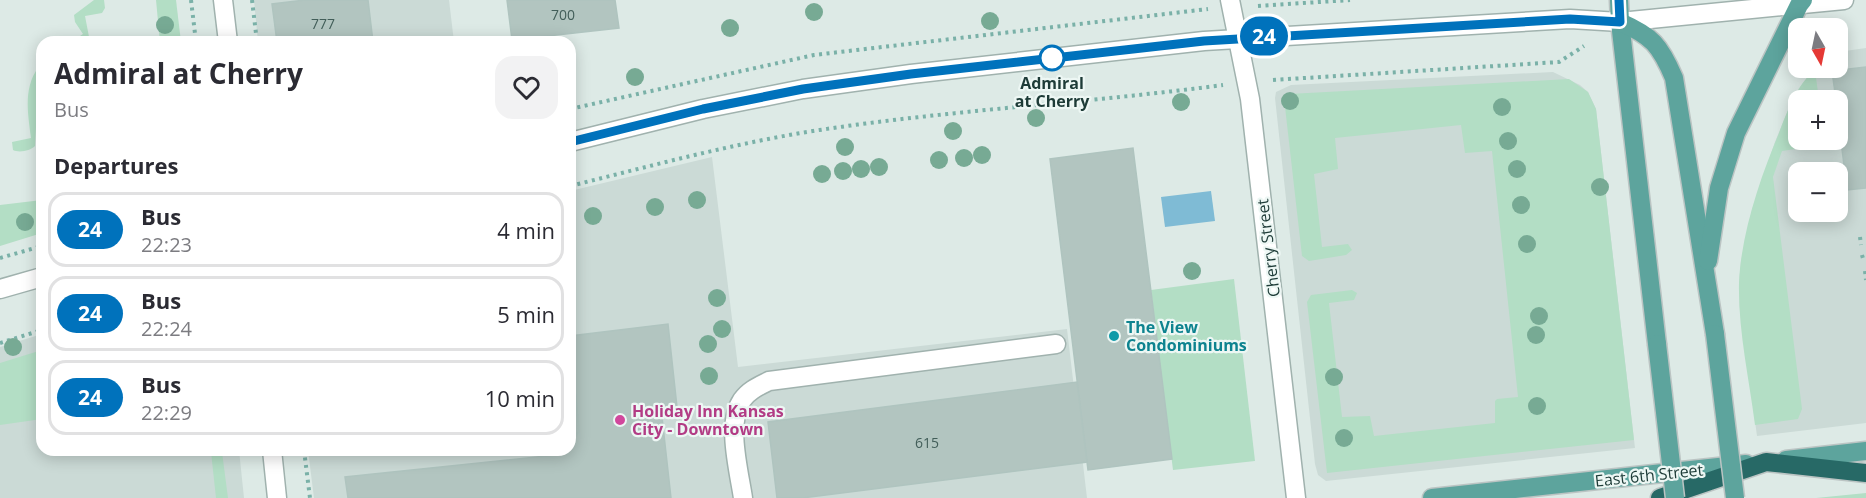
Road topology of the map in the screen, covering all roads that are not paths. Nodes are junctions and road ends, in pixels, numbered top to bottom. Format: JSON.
{"nodes":[{"id":1,"x":223,"y":0,"type":"edge"},
{"id":2,"x":1230,"y":0,"type":"edge"},
{"id":3,"x":1619,"y":0,"type":"edge"},
{"id":4,"x":1844,"y":0,"type":"edge"},
{"id":5,"x":1801,"y":2,"type":"edge"},
{"id":6,"x":1620,"y":22,"type":"junction"},
{"id":7,"x":227,"y":36,"type":"edge"},
{"id":8,"x":1238,"y":38,"type":"junction"},
{"id":9,"x":576,"y":141,"type":"edge"},
{"id":10,"x":1705,"y":277,"type":"junction"},
{"id":11,"x":36,"y":279,"type":"edge"},
{"id":12,"x":0,"y":289,"type":"edge"},
{"id":13,"x":1056,"y":344,"type":"dead end"},
{"id":14,"x":1866,"y":451,"type":"edge"},
{"id":15,"x":273,"y":456,"type":"edge"},
{"id":16,"x":1766,"y":462,"type":"junction"},
{"id":17,"x":1866,"y":473,"type":"edge"},
{"id":18,"x":277,"y":498,"type":"edge"},
{"id":19,"x":743,"y":498,"type":"edge"},
{"id":20,"x":1296,"y":498,"type":"edge"},
{"id":21,"x":1432,"y":498,"type":"edge"},
{"id":22,"x":1660,"y":498,"type":"edge"},
{"id":23,"x":1675,"y":498,"type":"edge"},
{"id":24,"x":1735,"y":498,"type":"edge"}],
"edges":[{"from":1,"to":7,"type":"street"},
{"from":2,"to":8,"type":"street","name":"Cherry Street"},
{"from":3,"to":6,"type":"main road"},
{"from":4,"to":5,"type":"street"},
{"from":5,"to":6,"type":"street"},
{"from":5,"to":10,"type":"main road"},
{"from":6,"to":8,"type":"street"},
{"from":6,"to":10,"type":"main road"},
{"from":6,"to":23,"type":"main road","bridge":true},
{"from":8,"to":9,"type":"street"},
{"from":8,"to":20,"type":"street","name":"Cherry Street"},
{"from":10,"to":24,"type":"main road","bridge":true},
{"from":11,"to":12,"type":"street"},
{"from":13,"to":19,"type":"street"},
{"from":14,"to":16,"type":"main road","name":"East 6th Street"},
{"from":15,"to":18,"type":"street"},
{"from":16,"to":17,"type":"highway"},
{"from":16,"to":21,"type":"main road","name":"East 6th Street"},
{"from":16,"to":22,"type":"highway"}]}
